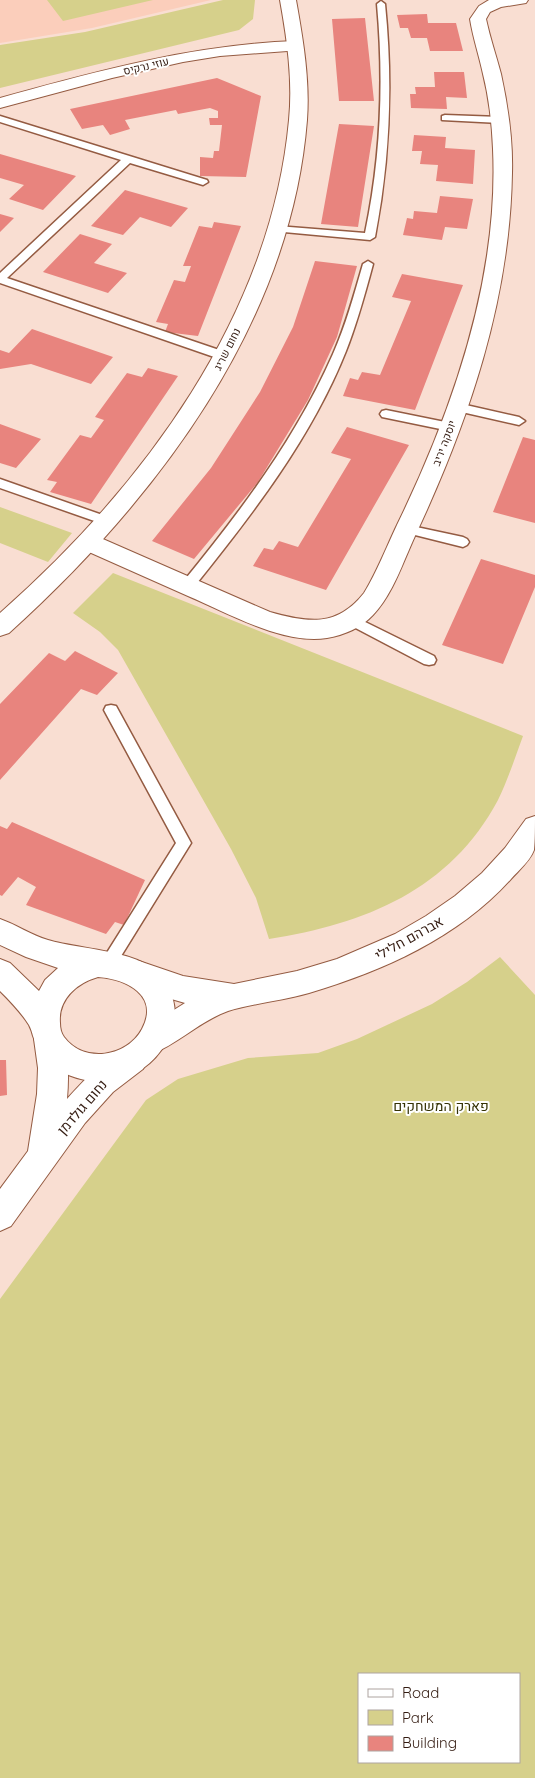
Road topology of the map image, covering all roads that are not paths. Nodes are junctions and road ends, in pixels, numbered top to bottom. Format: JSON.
{"nodes":[{"id":1,"x":288,"y":0,"type":"edge"},
{"id":2,"x":520,"y":0,"type":"edge"},
{"id":3,"x":381,"y":4,"type":"dead end"},
{"id":4,"x":295,"y":46,"type":"junction"},
{"id":5,"x":0,"y":103,"type":"edge"},
{"id":6,"x":445,"y":118,"type":"dead end"},
{"id":7,"x":0,"y":119,"type":"edge"},
{"id":8,"x":500,"y":120,"type":"junction"},
{"id":9,"x":128,"y":159,"type":"junction"},
{"id":10,"x":203,"y":182,"type":"dead end"},
{"id":11,"x":277,"y":229,"type":"junction"},
{"id":12,"x":368,"y":264,"type":"dead end"},
{"id":13,"x":0,"y":279,"type":"edge"},
{"id":14,"x":224,"y":356,"type":"junction"},
{"id":15,"x":457,"y":407,"type":"junction"},
{"id":16,"x":386,"y":414,"type":"dead end"},
{"id":17,"x":519,"y":421,"type":"dead end"},
{"id":18,"x":450,"y":427,"type":"junction"},
{"id":19,"x":0,"y":483,"type":"edge"},
{"id":20,"x":107,"y":521,"type":"junction"},
{"id":21,"x":407,"y":529,"type":"junction"},
{"id":22,"x":88,"y":542,"type":"junction"},
{"id":23,"x":464,"y":542,"type":"dead end"},
{"id":24,"x":188,"y":586,"type":"junction"},
{"id":25,"x":351,"y":620,"type":"junction"},
{"id":26,"x":0,"y":628,"type":"edge"},
{"id":27,"x":429,"y":660,"type":"dead end"},
{"id":28,"x":111,"y":710,"type":"dead end"},
{"id":29,"x":535,"y":827,"type":"edge"},
{"id":30,"x":0,"y":931,"type":"edge"},
{"id":31,"x":103,"y":964,"type":"junction"},
{"id":32,"x":0,"y":972,"type":"edge"},
{"id":33,"x":139,"y":974,"type":"junction"},
{"id":34,"x":250,"y":994,"type":"junction"},
{"id":35,"x":46,"y":1030,"type":"junction"},
{"id":36,"x":143,"y":1049,"type":"junction"},
{"id":37,"x":40,"y":1163,"type":"junction"},
{"id":38,"x":0,"y":1215,"type":"edge"}],
"edges":[{"from":1,"to":4,"type":"street","name":"נחום שריג"},
{"from":2,"to":8,"type":"street","name":"יוסקה יריב"},
{"from":3,"to":11,"type":"lane"},
{"from":4,"to":5,"type":"street","name":"עוזי נרקיס"},
{"from":4,"to":11,"type":"street","name":"נחום שריג"},
{"from":6,"to":8,"type":"lane"},
{"from":7,"to":9,"type":"lane"},
{"from":8,"to":15,"type":"street","name":"יוסקה יריב"},
{"from":9,"to":10,"type":"lane"},
{"from":9,"to":13,"type":"lane"},
{"from":11,"to":14,"type":"street","name":"נחום שריג"},
{"from":12,"to":24,"type":"lane"},
{"from":13,"to":14,"type":"lane"},
{"from":14,"to":20,"type":"street","name":"נחום שריג"},
{"from":15,"to":17,"type":"lane"},
{"from":15,"to":18,"type":"street","name":"יוסקה יריב"},
{"from":16,"to":18,"type":"lane"},
{"from":18,"to":21,"type":"street","name":"יוסקה יריב"},
{"from":19,"to":20,"type":"lane"},
{"from":20,"to":22,"type":"street","name":"נחום שריג"},
{"from":21,"to":23,"type":"lane"},
{"from":21,"to":25,"type":"street","name":"יוסקה יריב"},
{"from":22,"to":24,"type":"street","name":"יוסקה יריב"},
{"from":22,"to":26,"type":"street","name":"נחום שריג"},
{"from":24,"to":25,"type":"street","name":"יוסקה יריב"},
{"from":25,"to":27,"type":"lane"},
{"from":28,"to":31,"type":"lane"},
{"from":29,"to":34,"type":"street","name":"אברהם חלילי"},
{"from":30,"to":31,"type":"street"},
{"from":31,"to":33,"type":"street"},
{"from":31,"to":35,"type":"street"},
{"from":32,"to":35,"type":"street"},
{"from":33,"to":34,"type":"street","name":"אברהם חלילי"},
{"from":33,"to":36,"type":"street"},
{"from":34,"to":36,"type":"street","name":"אברהם חלילי"},
{"from":35,"to":36,"type":"street"},
{"from":35,"to":37,"type":"street","name":"נחום גולדמן"},
{"from":36,"to":37,"type":"street","name":"נחום גולדמן"},
{"from":37,"to":38,"type":"street","name":"נחום גולדמן"}]}
